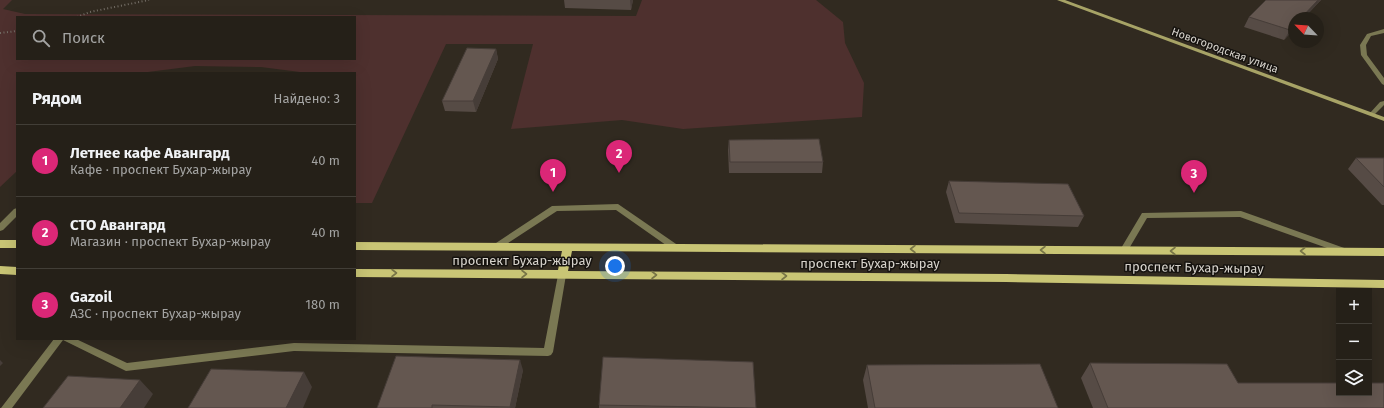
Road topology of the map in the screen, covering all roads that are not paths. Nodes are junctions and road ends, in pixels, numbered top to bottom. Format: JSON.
{"nodes":[{"id":1,"x":1060,"y":0,"type":"edge"},
{"id":2,"x":1381,"y":31,"type":"edge"},
{"id":3,"x":1384,"y":38,"type":"edge"},
{"id":4,"x":1384,"y":83,"type":"edge"},
{"id":5,"x":1384,"y":103,"type":"edge"},
{"id":6,"x":1372,"y":114,"type":"junction"},
{"id":7,"x":1384,"y":118,"type":"edge"},
{"id":8,"x":16,"y":212,"type":"edge"},
{"id":9,"x":0,"y":228,"type":"edge"},
{"id":10,"x":0,"y":244,"type":"edge"},
{"id":11,"x":16,"y":244,"type":"edge"},
{"id":12,"x":356,"y":246,"type":"edge"},
{"id":13,"x":496,"y":247,"type":"junction"},
{"id":14,"x":568,"y":247,"type":"junction"},
{"id":15,"x":676,"y":248,"type":"junction"},
{"id":16,"x":1124,"y":250,"type":"junction"},
{"id":17,"x":1345,"y":252,"type":"junction"},
{"id":18,"x":1384,"y":252,"type":"edge"},
{"id":19,"x":0,"y":270,"type":"edge"},
{"id":20,"x":16,"y":271,"type":"edge"},
{"id":21,"x":356,"y":273,"type":"edge"},
{"id":22,"x":562,"y":275,"type":"junction"},
{"id":23,"x":1384,"y":284,"type":"edge"},
{"id":24,"x":58,"y":340,"type":"edge"},
{"id":25,"x":69,"y":340,"type":"edge"},
{"id":26,"x":6,"y":408,"type":"edge"}],
"edges":[{"from":1,"to":6,"type":"street","name":"Новогородская улица"},
{"from":2,"to":3,"type":"lane"},
{"from":2,"to":4,"type":"lane"},
{"from":5,"to":6,"type":"lane"},
{"from":6,"to":7,"type":"street","name":"Новогородская улица"},
{"from":8,"to":9,"type":"lane"},
{"from":10,"to":11,"type":"main road"},
{"from":12,"to":13,"type":"main road","name":"проспект Бухар-жырау"},
{"from":13,"to":14,"type":"main road","name":"проспект Бухар-жырау"},
{"from":13,"to":15,"type":"lane"},
{"from":14,"to":15,"type":"main road","name":"проспект Бухар-жырау"},
{"from":14,"to":22,"type":"main road"},
{"from":16,"to":15,"type":"main road","name":"проспект Бухар-жырау","one_way":true},
{"from":17,"to":16,"type":"main road","name":"проспект Бухар-жырау","one_way":true},
{"from":16,"to":17,"type":"lane"},
{"from":17,"to":18,"type":"main road","name":"проспект Бухар-жырау"},
{"from":19,"to":20,"type":"main road"},
{"from":21,"to":22,"type":"main road","name":"проспект Бухар-жырау","one_way":true},
{"from":22,"to":23,"type":"main road","name":"проспект Бухар-жырау","one_way":true},
{"from":22,"to":25,"type":"lane"},
{"from":24,"to":26,"type":"lane"}]}
